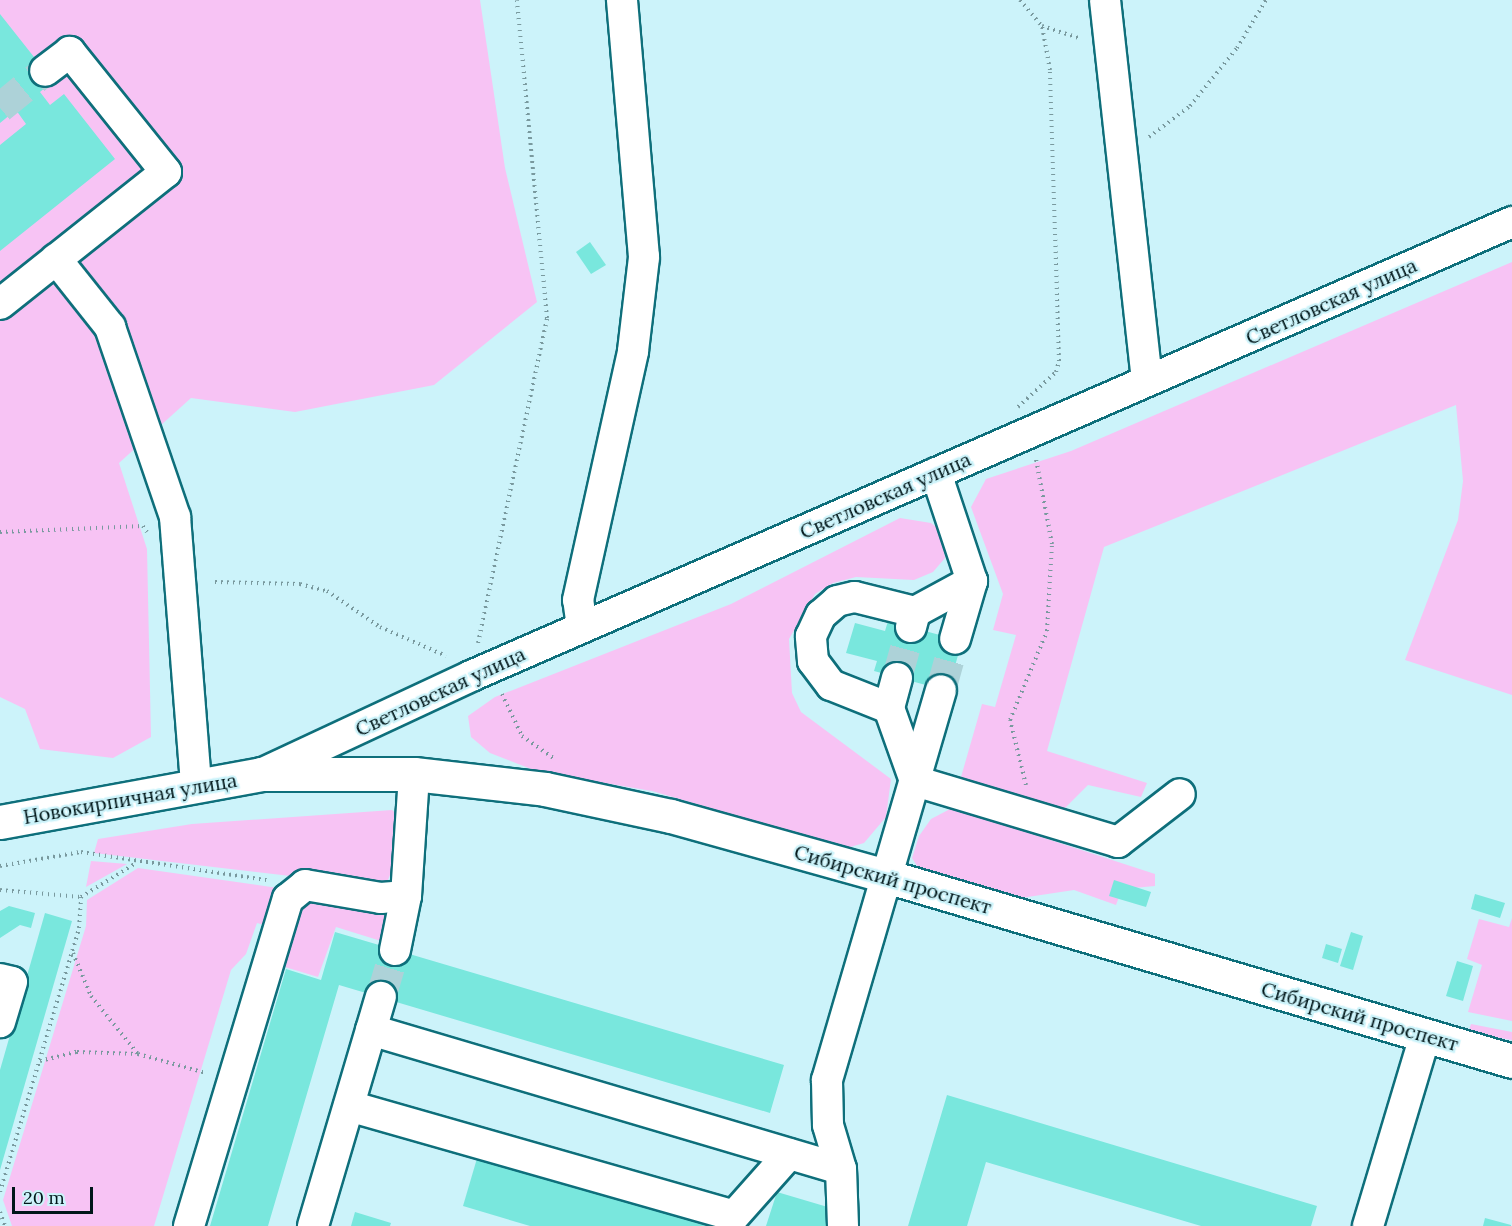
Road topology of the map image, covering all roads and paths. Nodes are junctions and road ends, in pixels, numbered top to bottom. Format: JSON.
{"nodes":[{"id":1,"x":517,"y":0,"type":"edge"},
{"id":2,"x":622,"y":0,"type":"edge"},
{"id":3,"x":1020,"y":0,"type":"edge"},
{"id":4,"x":1105,"y":0,"type":"edge"},
{"id":5,"x":1266,"y":0,"type":"edge"},
{"id":6,"x":1110,"y":46,"type":"junction"},
{"id":7,"x":45,"y":71,"type":"tunnel mouth"},
{"id":8,"x":1122,"y":156,"type":"junction"},
{"id":9,"x":1512,"y":222,"type":"edge"},
{"id":10,"x":57,"y":260,"type":"junction"},
{"id":11,"x":0,"y":304,"type":"edge"},
{"id":12,"x":1147,"y":381,"type":"junction"},
{"id":13,"x":936,"y":473,"type":"junction"},
{"id":14,"x":0,"y":532,"type":"edge"},
{"id":15,"x":154,"y":538,"type":"dead end"},
{"id":16,"x":972,"y":581,"type":"junction"},
{"id":17,"x":215,"y":582,"type":"dead end"},
{"id":18,"x":582,"y":627,"type":"junction"},
{"id":19,"x":955,"y":639,"type":"tunnel mouth"},
{"id":20,"x":461,"y":667,"type":"junction"},
{"id":21,"x":897,"y":678,"type":"tunnel mouth"},
{"id":22,"x":940,"y":690,"type":"tunnel mouth"},
{"id":23,"x":889,"y":708,"type":"junction"},
{"id":24,"x":261,"y":774,"type":"junction"},
{"id":25,"x":414,"y":774,"type":"junction"},
{"id":26,"x":915,"y":781,"type":"junction"},
{"id":27,"x":196,"y":783,"type":"junction"},
{"id":28,"x":1180,"y":794,"type":"dead end"},
{"id":29,"x":0,"y":808,"type":"edge"},
{"id":30,"x":33,"y":815,"type":"junction"},
{"id":31,"x":0,"y":822,"type":"edge"},
{"id":32,"x":137,"y":863,"type":"junction"},
{"id":33,"x":0,"y":866,"type":"edge"},
{"id":34,"x":886,"y":876,"type":"junction"},
{"id":35,"x":297,"y":887,"type":"junction"},
{"id":36,"x":0,"y":890,"type":"edge"},
{"id":37,"x":406,"y":896,"type":"junction"},
{"id":38,"x":81,"y":897,"type":"junction"},
{"id":39,"x":395,"y":950,"type":"tunnel mouth"},
{"id":40,"x":72,"y":952,"type":"junction"},
{"id":41,"x":0,"y":979,"type":"edge"},
{"id":42,"x":381,"y":998,"type":"tunnel mouth"},
{"id":43,"x":0,"y":1022,"type":"edge"},
{"id":44,"x":371,"y":1030,"type":"junction"},
{"id":45,"x":1425,"y":1035,"type":"junction"},
{"id":46,"x":138,"y":1054,"type":"junction"},
{"id":47,"x":40,"y":1061,"type":"junction"},
{"id":48,"x":1512,"y":1061,"type":"edge"},
{"id":49,"x":232,"y":1082,"type":"junction"},
{"id":50,"x":349,"y":1106,"type":"junction"},
{"id":51,"x":789,"y":1154,"type":"junction"},
{"id":52,"x":841,"y":1169,"type":"junction"},
{"id":53,"x":0,"y":1192,"type":"edge"},
{"id":54,"x":0,"y":1212,"type":"edge"},
{"id":55,"x":5,"y":1226,"type":"edge"},
{"id":56,"x":189,"y":1226,"type":"edge"},
{"id":57,"x":314,"y":1226,"type":"edge"},
{"id":58,"x":843,"y":1226,"type":"edge"},
{"id":59,"x":1368,"y":1226,"type":"edge"}],
"edges":[{"from":1,"to":20,"type":"path"},
{"from":2,"to":18,"type":"street"},
{"from":3,"to":6,"type":"path"},
{"from":4,"to":6,"type":"street"},
{"from":5,"to":8,"type":"path"},
{"from":6,"to":8,"type":"street"},
{"from":7,"to":10,"type":"street"},
{"from":8,"to":12,"type":"street"},
{"from":9,"to":12,"type":"street","name":"Светловская улица"},
{"from":10,"to":11,"type":"street"},
{"from":10,"to":27,"type":"street"},
{"from":12,"to":13,"type":"street","name":"Светловская улица"},
{"from":13,"to":16,"type":"street"},
{"from":13,"to":18,"type":"street","name":"Светловская улица"},
{"from":14,"to":15,"type":"path"},
{"from":16,"to":19,"type":"street"},
{"from":16,"to":23,"type":"street"},
{"from":17,"to":20,"type":"path"},
{"from":18,"to":20,"type":"street","name":"Светловская улица"},
{"from":20,"to":24,"type":"street","name":"Светловская улица"},
{"from":21,"to":23,"type":"street"},
{"from":22,"to":26,"type":"street"},
{"from":23,"to":26,"type":"street"},
{"from":24,"to":25,"type":"main road","name":"Сибирский проспект"},
{"from":24,"to":27,"type":"main road","name":"Новокирпичная улица"},
{"from":25,"to":34,"type":"main road","name":"Сибирский проспект"},
{"from":25,"to":37,"type":"street"},
{"from":26,"to":28,"type":"street"},
{"from":26,"to":34,"type":"street"},
{"from":27,"to":30,"type":"main road","name":"Новокирпичная улица"},
{"from":29,"to":30,"type":"street"},
{"from":30,"to":31,"type":"main road","name":"Новокирпичная улица"},
{"from":32,"to":33,"type":"path"},
{"from":32,"to":35,"type":"path"},
{"from":32,"to":38,"type":"path"},
{"from":34,"to":45,"type":"main road","name":"Сибирский проспект"},
{"from":34,"to":52,"type":"street"},
{"from":35,"to":37,"type":"street"},
{"from":35,"to":49,"type":"street"},
{"from":36,"to":38,"type":"path"},
{"from":37,"to":39,"type":"street"},
{"from":38,"to":40,"type":"path"},
{"from":40,"to":46,"type":"path"},
{"from":40,"to":47,"type":"path"},
{"from":41,"to":43,"type":"street"},
{"from":42,"to":44,"type":"street"},
{"from":44,"to":50,"type":"street"},
{"from":44,"to":51,"type":"street"},
{"from":45,"to":48,"type":"main road","name":"Сибирский проспект"},
{"from":45,"to":59,"type":"street"},
{"from":46,"to":47,"type":"path"},
{"from":46,"to":49,"type":"path"},
{"from":47,"to":53,"type":"path"},
{"from":49,"to":56,"type":"street"},
{"from":50,"to":51,"type":"street"},
{"from":50,"to":57,"type":"street"},
{"from":51,"to":52,"type":"street"},
{"from":52,"to":58,"type":"street"},
{"from":54,"to":55,"type":"path"}]}
